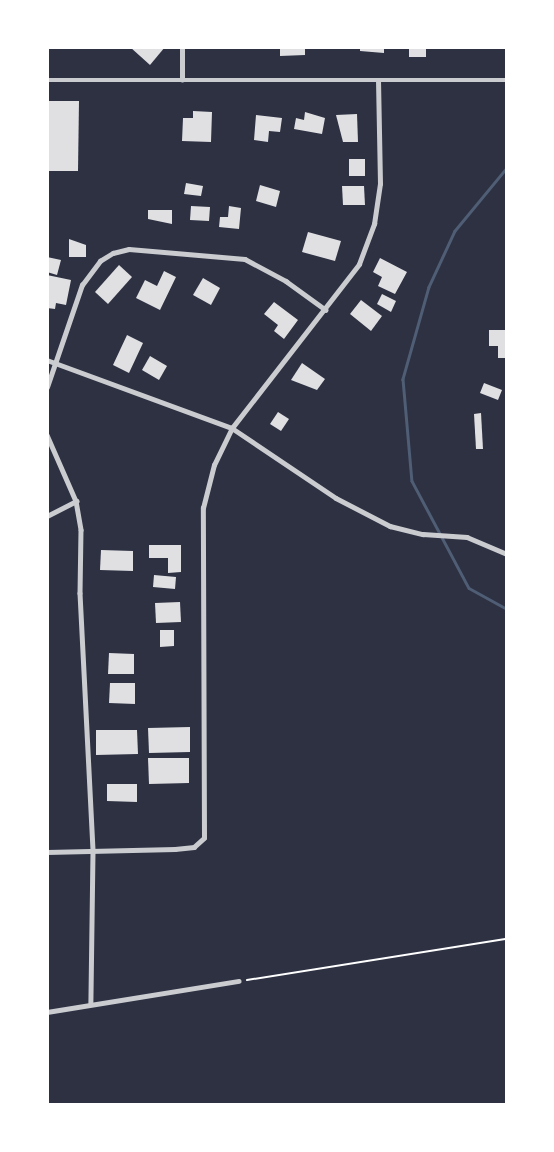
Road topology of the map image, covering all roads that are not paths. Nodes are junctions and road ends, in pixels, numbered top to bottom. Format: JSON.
{"nodes":[{"id":1,"x":182,"y":47,"type":"edge"},
{"id":2,"x":47,"y":80,"type":"edge"},
{"id":3,"x":182,"y":80,"type":"junction"},
{"id":4,"x":507,"y":80,"type":"edge"},
{"id":5,"x":378,"y":81,"type":"junction"},
{"id":6,"x":326,"y":310,"type":"junction"},
{"id":7,"x":47,"y":360,"type":"edge"},
{"id":8,"x":56,"y":360,"type":"junction"},
{"id":9,"x":47,"y":387,"type":"edge"},
{"id":10,"x":232,"y":428,"type":"junction"},
{"id":11,"x":47,"y":435,"type":"edge"},
{"id":12,"x":76,"y":501,"type":"junction"},
{"id":13,"x":47,"y":516,"type":"edge"},
{"id":14,"x":507,"y":554,"type":"edge"},
{"id":15,"x":47,"y":852,"type":"edge"},
{"id":16,"x":93,"y":852,"type":"junction"},
{"id":17,"x":239,"y":981,"type":"road end"},
{"id":18,"x":91,"y":1003,"type":"junction"},
{"id":19,"x":47,"y":1012,"type":"edge"}],
"edges":[{"from":1,"to":3,"type":"street"},
{"from":2,"to":3,"type":"street"},
{"from":3,"to":5,"type":"street"},
{"from":4,"to":5,"type":"street"},
{"from":5,"to":6,"type":"street"},
{"from":6,"to":8,"type":"street"},
{"from":6,"to":10,"type":"street"},
{"from":7,"to":8,"type":"street"},
{"from":8,"to":9,"type":"street"},
{"from":8,"to":10,"type":"street"},
{"from":10,"to":14,"type":"street"},
{"from":10,"to":16,"type":"street"},
{"from":11,"to":12,"type":"street"},
{"from":12,"to":13,"type":"street"},
{"from":12,"to":16,"type":"street"},
{"from":15,"to":16,"type":"street"},
{"from":16,"to":18,"type":"street"},
{"from":17,"to":18,"type":"street"},
{"from":18,"to":19,"type":"street"}]}
